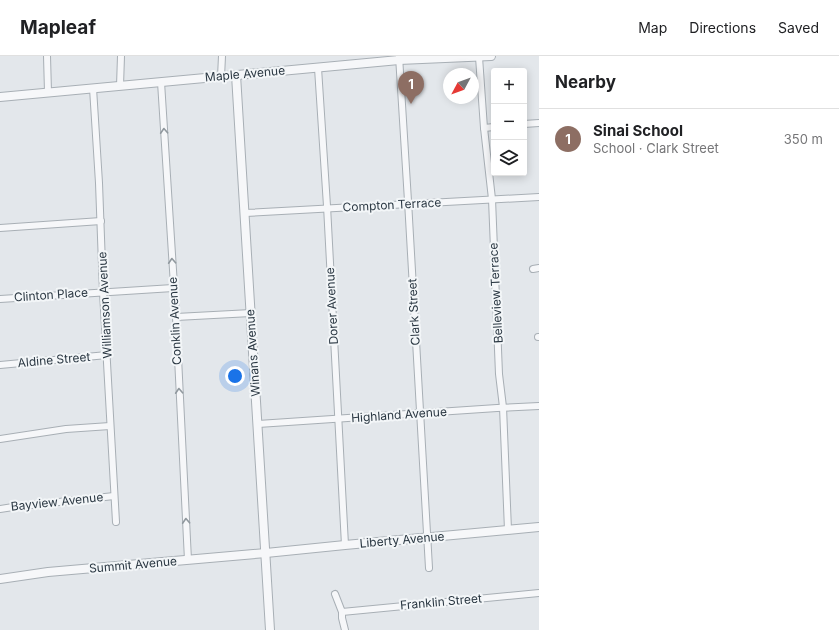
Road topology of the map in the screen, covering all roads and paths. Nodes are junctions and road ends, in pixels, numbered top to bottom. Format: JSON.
{"nodes":[{"id":1,"x":47,"y":56,"type":"edge"},
{"id":2,"x":121,"y":56,"type":"edge"},
{"id":3,"x":222,"y":56,"type":"edge"},
{"id":4,"x":490,"y":56,"type":"edge"},
{"id":5,"x":479,"y":57,"type":"edge"},
{"id":6,"x":399,"y":58,"type":"edge"},
{"id":7,"x":318,"y":68,"type":"junction"},
{"id":8,"x":236,"y":75,"type":"junction"},
{"id":9,"x":221,"y":77,"type":"junction"},
{"id":10,"x":162,"y":82,"type":"junction"},
{"id":11,"x":120,"y":86,"type":"junction"},
{"id":12,"x":93,"y":88,"type":"junction"},
{"id":13,"x":48,"y":92,"type":"junction"},
{"id":14,"x":0,"y":97,"type":"edge"},
{"id":15,"x":539,"y":123,"type":"edge"},
{"id":16,"x":527,"y":124,"type":"edge"},
{"id":17,"x":491,"y":127,"type":"edge"},
{"id":18,"x":484,"y":128,"type":"junction"},
{"id":19,"x":539,"y":197,"type":"edge"},
{"id":20,"x":492,"y":199,"type":"junction"},
{"id":21,"x":408,"y":204,"type":"junction"},
{"id":22,"x":327,"y":208,"type":"junction"},
{"id":23,"x":245,"y":213,"type":"junction"},
{"id":24,"x":101,"y":221,"type":"junction"},
{"id":25,"x":0,"y":228,"type":"edge"},
{"id":26,"x":173,"y":288,"type":"junction"},
{"id":27,"x":103,"y":292,"type":"junction"},
{"id":28,"x":0,"y":299,"type":"edge"},
{"id":29,"x":251,"y":313,"type":"junction"},
{"id":30,"x":176,"y":317,"type":"junction"},
{"id":31,"x":107,"y":355,"type":"junction"},
{"id":32,"x":0,"y":365,"type":"edge"},
{"id":33,"x":539,"y":406,"type":"edge"},
{"id":34,"x":503,"y":407,"type":"junction"},
{"id":35,"x":419,"y":413,"type":"junction"},
{"id":36,"x":338,"y":419,"type":"junction"},
{"id":37,"x":258,"y":424,"type":"junction"},
{"id":38,"x":110,"y":426,"type":"junction"},
{"id":39,"x":0,"y":438,"type":"edge"},
{"id":40,"x":114,"y":496,"type":"junction"},
{"id":41,"x":0,"y":509,"type":"edge"},
{"id":42,"x":116,"y":522,"type":"dead end"},
{"id":43,"x":539,"y":527,"type":"edge"},
{"id":44,"x":508,"y":530,"type":"junction"},
{"id":45,"x":427,"y":538,"type":"junction"},
{"id":46,"x":345,"y":545,"type":"junction"},
{"id":47,"x":266,"y":553,"type":"junction"},
{"id":48,"x":188,"y":560,"type":"junction"},
{"id":49,"x":428,"y":568,"type":"dead end"},
{"id":50,"x":0,"y":579,"type":"edge"},
{"id":51,"x":335,"y":594,"type":"dead end"},
{"id":52,"x":539,"y":594,"type":"edge"},
{"id":53,"x":342,"y":612,"type":"junction"},
{"id":54,"x":270,"y":630,"type":"edge"},
{"id":55,"x":346,"y":630,"type":"edge"}],
"edges":[{"from":1,"to":13,"type":"street"},
{"from":2,"to":11,"type":"street"},
{"from":3,"to":9,"type":"street"},
{"from":4,"to":5,"type":"street","name":"Maple Avenue"},
{"from":5,"to":6,"type":"street","name":"Maple Avenue"},
{"from":5,"to":18,"type":"street","name":"Belleview Terrace"},
{"from":6,"to":7,"type":"street","name":"Maple Avenue"},
{"from":6,"to":21,"type":"street","name":"Clark Street"},
{"from":7,"to":8,"type":"street","name":"Maple Avenue"},
{"from":7,"to":22,"type":"street","name":"Dorer Avenue"},
{"from":8,"to":9,"type":"street","name":"Maple Avenue"},
{"from":8,"to":23,"type":"street","name":"Winans Avenue"},
{"from":9,"to":10,"type":"street","name":"Maple Avenue"},
{"from":10,"to":11,"type":"street","name":"Maple Avenue"},
{"from":26,"to":10,"type":"street","name":"Conklin Avenue","one_way":true},
{"from":11,"to":12,"type":"street","name":"Maple Avenue"},
{"from":12,"to":13,"type":"street","name":"Maple Avenue"},
{"from":12,"to":24,"type":"street","name":"Williamson Avenue"},
{"from":13,"to":14,"type":"street","name":"Maple Avenue"},
{"from":15,"to":16,"type":"street"},
{"from":17,"to":18,"type":"street"},
{"from":18,"to":20,"type":"street","name":"Belleview Terrace"},
{"from":19,"to":20,"type":"street","name":"Compton Terrace"},
{"from":20,"to":21,"type":"street","name":"Compton Terrace"},
{"from":20,"to":34,"type":"street","name":"Belleview Terrace"},
{"from":21,"to":22,"type":"street","name":"Compton Terrace"},
{"from":21,"to":35,"type":"street","name":"Clark Street"},
{"from":22,"to":23,"type":"street","name":"Compton Terrace"},
{"from":22,"to":36,"type":"street","name":"Dorer Avenue"},
{"from":23,"to":29,"type":"street","name":"Winans Avenue"},
{"from":24,"to":25,"type":"street"},
{"from":24,"to":27,"type":"street","name":"Williamson Avenue"},
{"from":26,"to":27,"type":"street","name":"Clinton Place"},
{"from":26,"to":30,"type":"street","name":"Conklin Avenue"},
{"from":27,"to":28,"type":"street","name":"Clinton Place"},
{"from":27,"to":31,"type":"street","name":"Williamson Avenue"},
{"from":29,"to":30,"type":"street"},
{"from":29,"to":37,"type":"street","name":"Winans Avenue"},
{"from":48,"to":30,"type":"street","name":"Conklin Avenue","one_way":true},
{"from":31,"to":32,"type":"street","name":"Aldine Street"},
{"from":31,"to":38,"type":"street","name":"Williamson Avenue"},
{"from":33,"to":34,"type":"street","name":"Highland Avenue"},
{"from":34,"to":35,"type":"street","name":"Highland Avenue"},
{"from":34,"to":44,"type":"street","name":"Belleview Terrace"},
{"from":35,"to":36,"type":"street","name":"Highland Avenue"},
{"from":35,"to":45,"type":"street","name":"Clark Street"},
{"from":36,"to":37,"type":"street","name":"Highland Avenue"},
{"from":36,"to":46,"type":"street","name":"Dorer Avenue"},
{"from":37,"to":47,"type":"street","name":"Winans Avenue"},
{"from":38,"to":39,"type":"street"},
{"from":38,"to":40,"type":"street","name":"Williamson Avenue"},
{"from":40,"to":41,"type":"street","name":"Bayview Avenue"},
{"from":40,"to":42,"type":"street","name":"Williamson Avenue"},
{"from":43,"to":44,"type":"street","name":"Liberty Avenue"},
{"from":44,"to":45,"type":"street","name":"Liberty Avenue"},
{"from":45,"to":46,"type":"street","name":"Liberty Avenue"},
{"from":45,"to":49,"type":"street","name":"Clark Street"},
{"from":46,"to":47,"type":"street","name":"Liberty Avenue"},
{"from":47,"to":48,"type":"street","name":"Summit Avenue"},
{"from":47,"to":54,"type":"street","name":"Winans Avenue"},
{"from":48,"to":50,"type":"street","name":"Summit Avenue"},
{"from":51,"to":53,"type":"street"},
{"from":52,"to":53,"type":"street","name":"Franklin Street"},
{"from":53,"to":55,"type":"street"}]}
